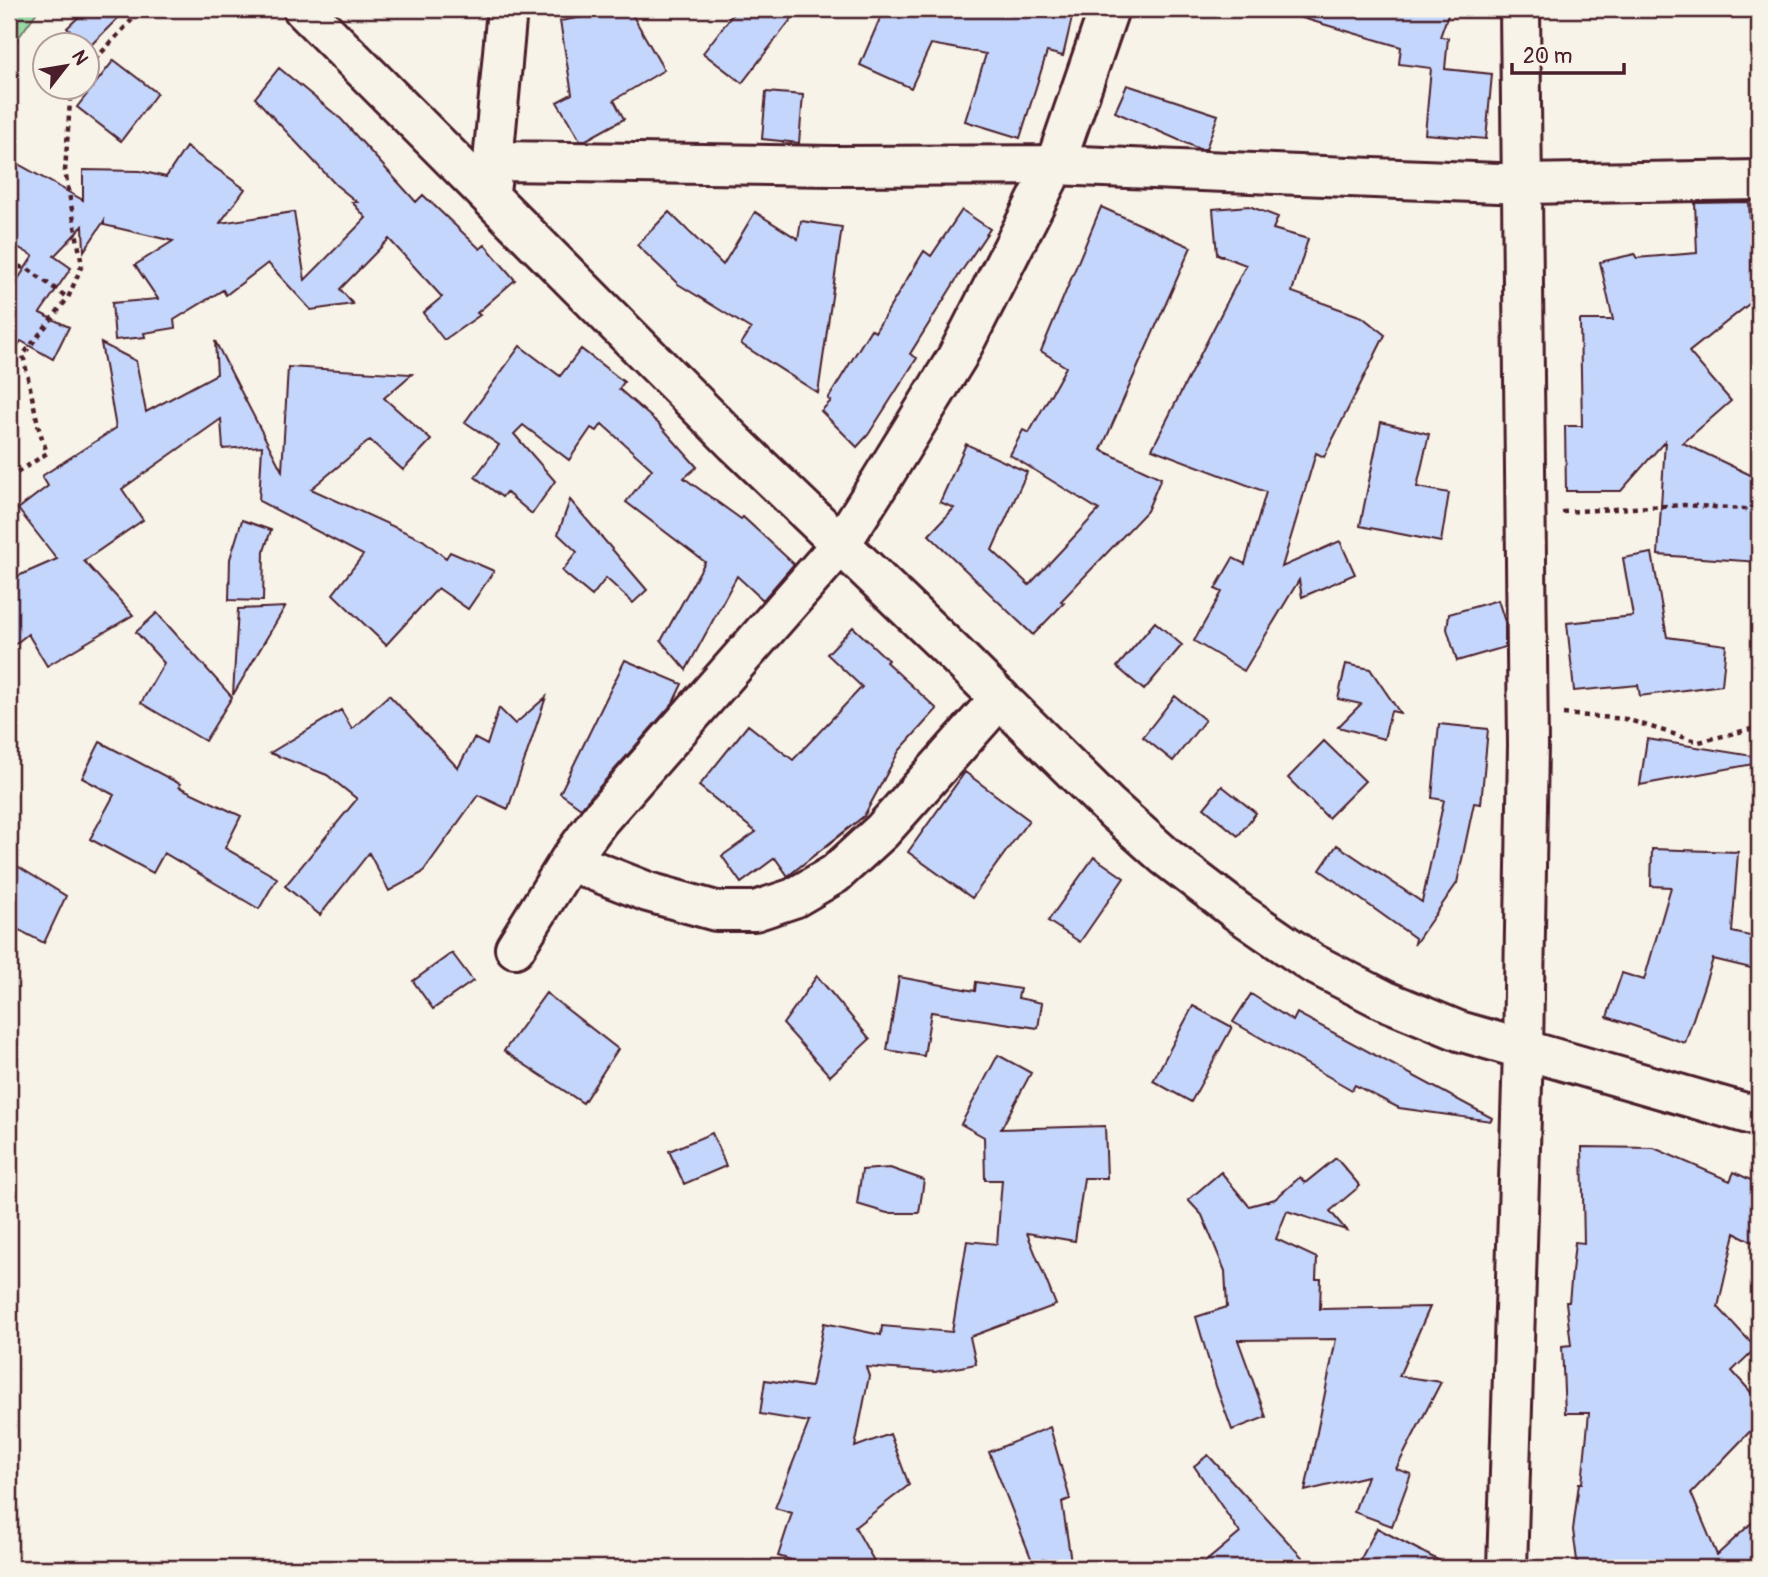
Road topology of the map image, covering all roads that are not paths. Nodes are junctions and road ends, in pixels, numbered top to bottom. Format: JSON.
{"nodes":[{"id":1,"x":303,"y":9,"type":"edge"},
{"id":2,"x":507,"y":9,"type":"edge"},
{"id":3,"x":1109,"y":9,"type":"edge"},
{"id":4,"x":1520,"y":9,"type":"edge"},
{"id":5,"x":1055,"y":165,"type":"junction"},
{"id":6,"x":491,"y":179,"type":"junction"},
{"id":7,"x":1759,"y":180,"type":"edge"},
{"id":8,"x":1523,"y":184,"type":"junction"},
{"id":9,"x":840,"y":545,"type":"junction"},
{"id":10,"x":1000,"y":698,"type":"junction"},
{"id":11,"x":569,"y":862,"type":"junction"},
{"id":12,"x":515,"y":947,"type":"dead end"},
{"id":13,"x":1523,"y":1051,"type":"junction"},
{"id":14,"x":1759,"y":1117,"type":"edge"},
{"id":15,"x":1507,"y":1568,"type":"edge"}],
"edges":[{"from":1,"to":6,"type":"street"},
{"from":2,"to":6,"type":"street"},
{"from":3,"to":5,"type":"street"},
{"from":4,"to":8,"type":"street"},
{"from":5,"to":6,"type":"street"},
{"from":5,"to":8,"type":"street"},
{"from":5,"to":9,"type":"street"},
{"from":6,"to":9,"type":"street"},
{"from":7,"to":8,"type":"street"},
{"from":8,"to":13,"type":"street"},
{"from":9,"to":10,"type":"street"},
{"from":9,"to":11,"type":"street"},
{"from":10,"to":11,"type":"street"},
{"from":10,"to":13,"type":"street"},
{"from":11,"to":12,"type":"street"},
{"from":13,"to":14,"type":"street"},
{"from":13,"to":15,"type":"street"}]}
